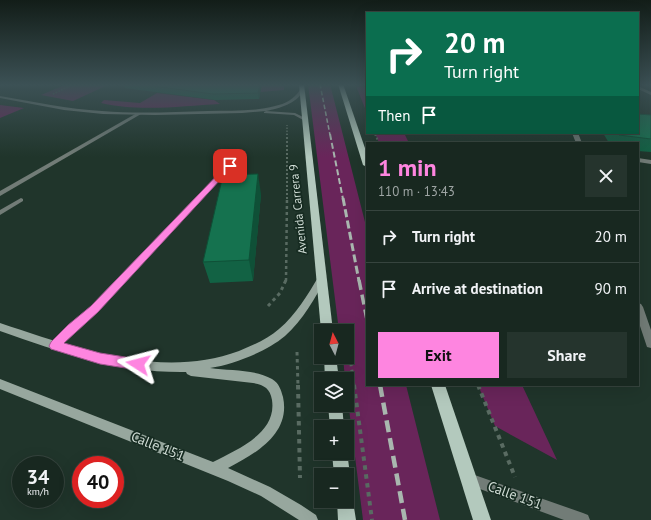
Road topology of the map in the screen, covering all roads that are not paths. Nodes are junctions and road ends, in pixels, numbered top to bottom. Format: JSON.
{"nodes":[{"id":1,"x":62,"y":108,"type":"edge"},
{"id":2,"x":269,"y":108,"type":"edge"},
{"id":3,"x":303,"y":108,"type":"edge"},
{"id":4,"x":348,"y":108,"type":"edge"},
{"id":5,"x":244,"y":111,"type":"junction"},
{"id":6,"x":139,"y":114,"type":"junction"},
{"id":7,"x":304,"y":120,"type":"junction"},
{"id":8,"x":240,"y":155,"type":"dead end"},
{"id":9,"x":639,"y":160,"type":"edge"},
{"id":10,"x":366,"y":162,"type":"edge"},
{"id":11,"x":651,"y":162,"type":"edge"},
{"id":12,"x":0,"y":194,"type":"edge"},
{"id":13,"x":21,"y":200,"type":"dead end"},
{"id":14,"x":0,"y":213,"type":"edge"},
{"id":15,"x":322,"y":278,"type":"junction"},
{"id":16,"x":639,"y":311,"type":"edge"},
{"id":17,"x":326,"y":324,"type":"edge"},
{"id":18,"x":0,"y":326,"type":"edge"},
{"id":19,"x":651,"y":344,"type":"edge"},
{"id":20,"x":54,"y":346,"type":"junction"},
{"id":21,"x":167,"y":367,"type":"junction"},
{"id":22,"x":0,"y":384,"type":"edge"},
{"id":23,"x":438,"y":386,"type":"edge"},
{"id":24,"x":213,"y":468,"type":"junction"},
{"id":25,"x":469,"y":479,"type":"junction"},
{"id":26,"x":346,"y":508,"type":"edge"},
{"id":27,"x":311,"y":520,"type":"edge"},
{"id":28,"x":347,"y":520,"type":"edge"},
{"id":29,"x":482,"y":520,"type":"edge"},
{"id":30,"x":584,"y":520,"type":"edge"}],
"edges":[{"from":1,"to":6,"type":"street"},
{"from":2,"to":5,"type":"street"},
{"from":3,"to":7,"type":"main road","name":"Avenida Carrera 9"},
{"from":4,"to":10,"type":"main road"},
{"from":5,"to":6,"type":"street"},
{"from":5,"to":7,"type":"street"},
{"from":6,"to":12,"type":"street"},
{"from":7,"to":15,"type":"main road","name":"Avenida Carrera 9"},
{"from":8,"to":20,"type":"street"},
{"from":9,"to":11,"type":"street"},
{"from":13,"to":14,"type":"street"},
{"from":15,"to":17,"type":"main road","name":"Avenida Carrera 9"},
{"from":15,"to":21,"type":"street"},
{"from":16,"to":19,"type":"street"},
{"from":18,"to":20,"type":"street"},
{"from":20,"to":21,"type":"street"},
{"from":21,"to":24,"type":"street"},
{"from":22,"to":24,"type":"street","name":"Calle 151"},
{"from":23,"to":25,"type":"main road"},
{"from":24,"to":27,"type":"street","name":"Calle 151"},
{"from":25,"to":29,"type":"main road"},
{"from":25,"to":30,"type":"street","name":"Calle 151"},
{"from":26,"to":28,"type":"main road"}]}
